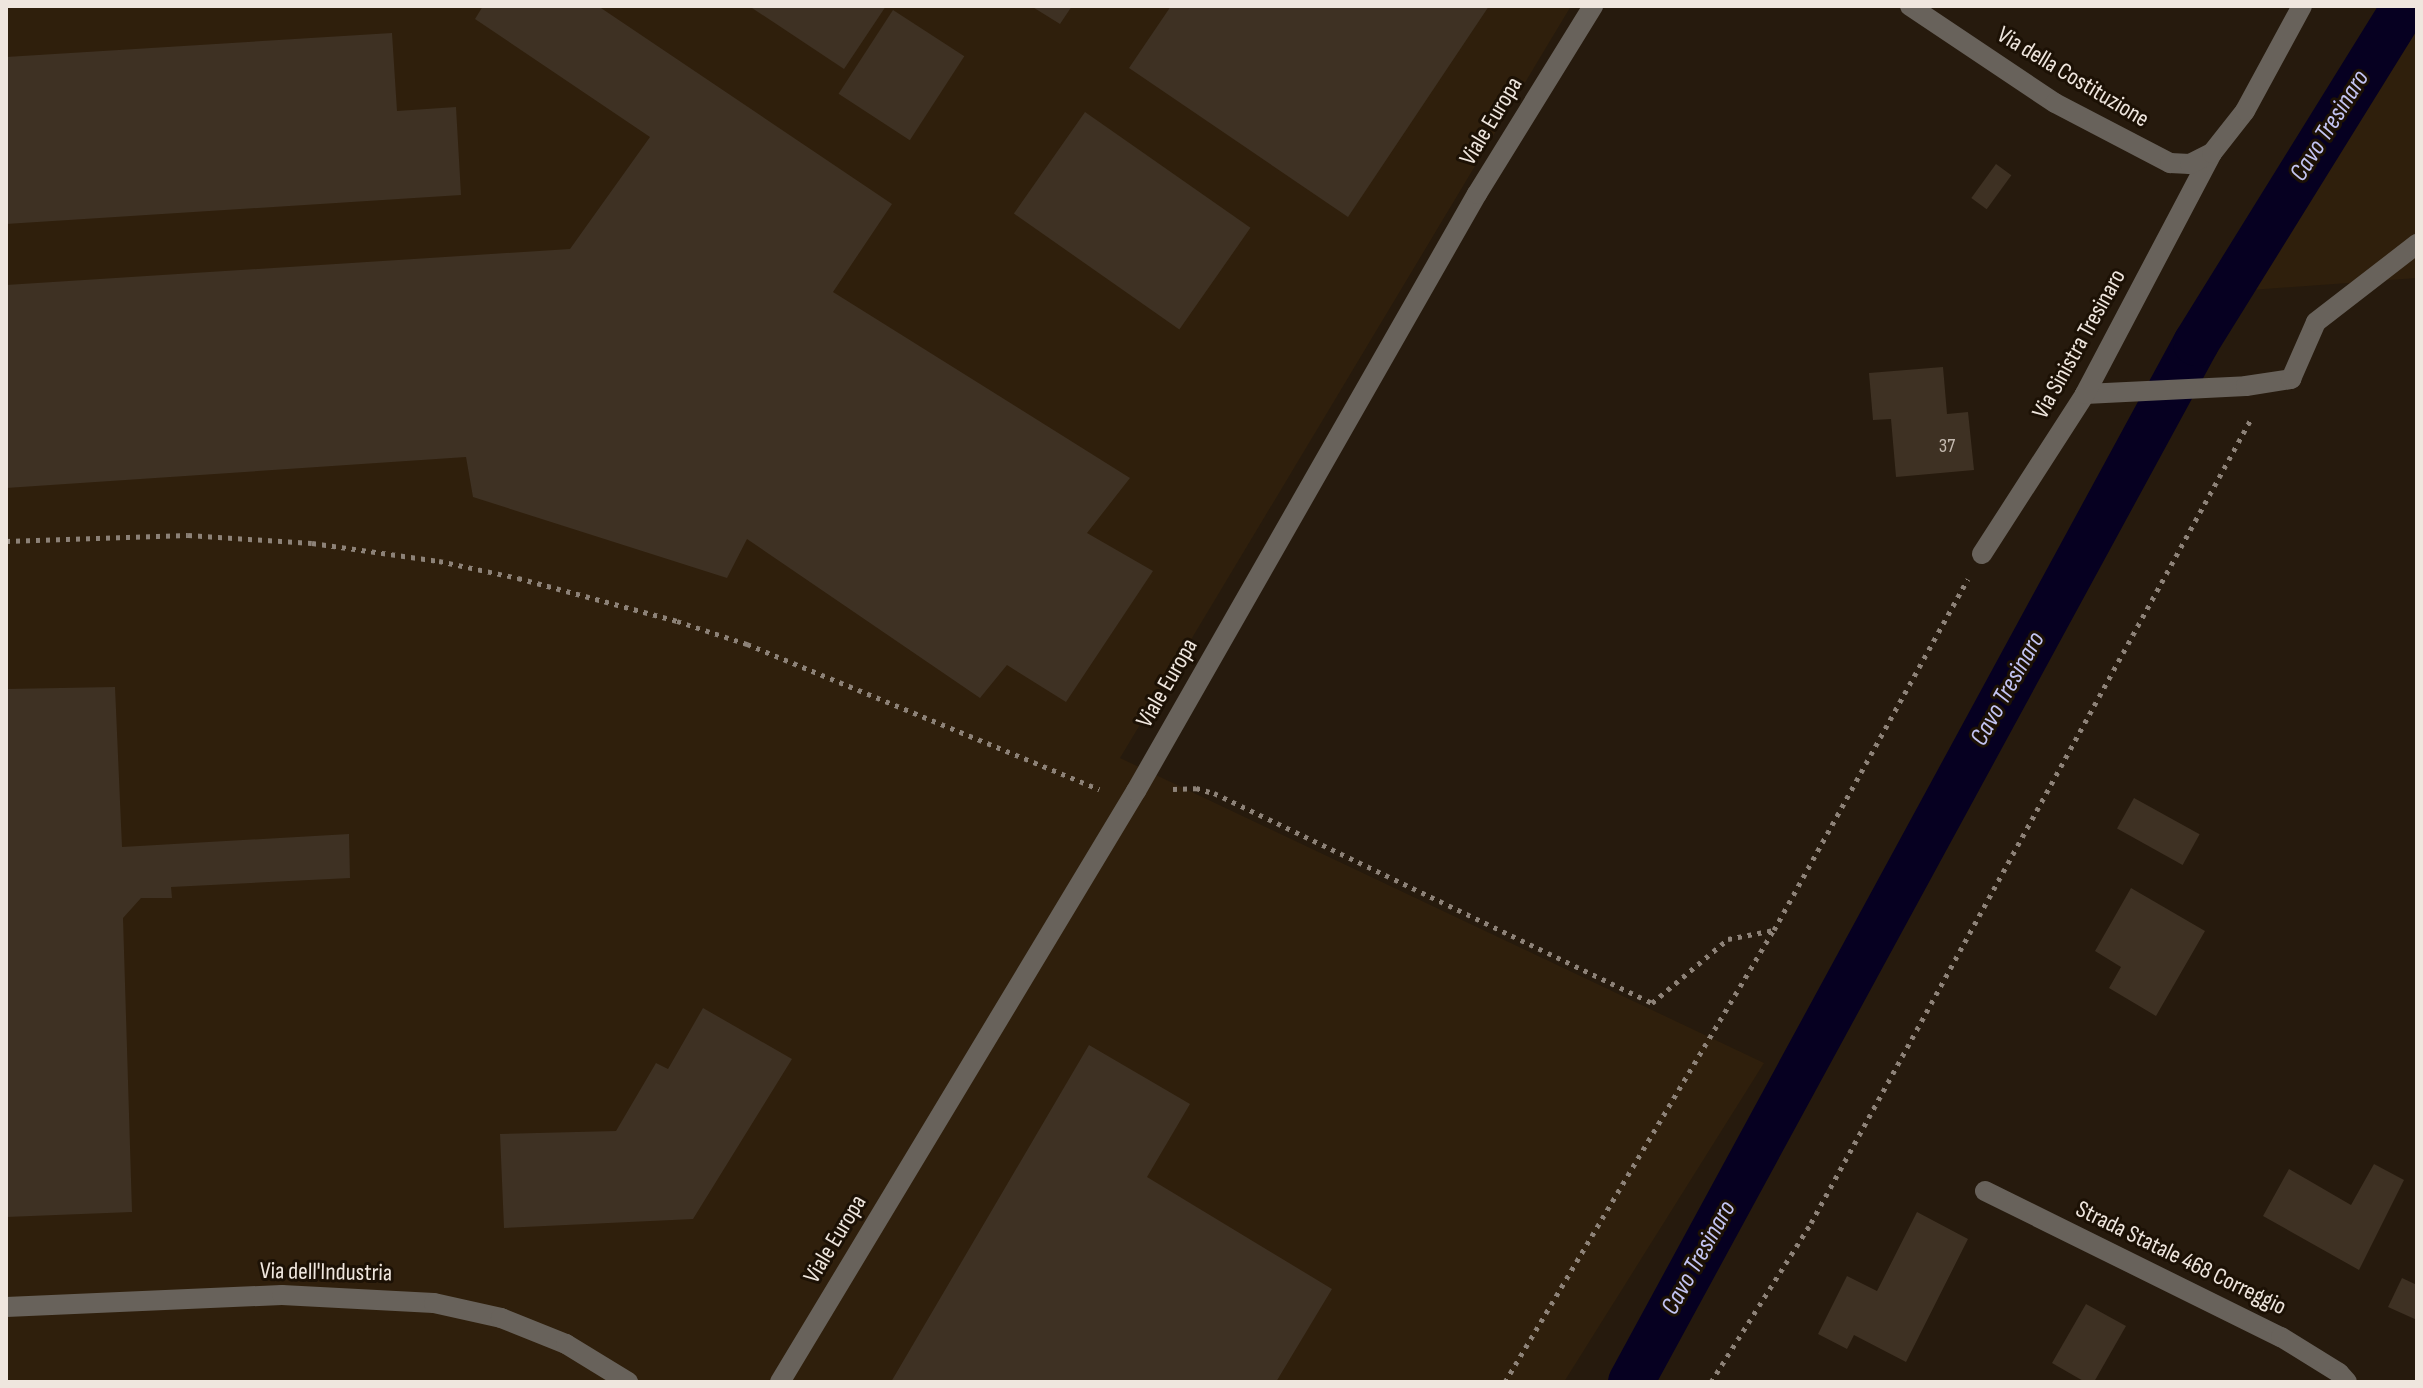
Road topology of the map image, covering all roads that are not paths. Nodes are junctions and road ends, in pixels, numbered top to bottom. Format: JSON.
{"nodes":[{"id":1,"x":1593,"y":6,"type":"edge"},
{"id":2,"x":1910,"y":6,"type":"edge"},
{"id":3,"x":2302,"y":6,"type":"edge"},
{"id":4,"x":2212,"y":153,"type":"junction"},
{"id":5,"x":2417,"y":244,"type":"edge"},
{"id":6,"x":2085,"y":394,"type":"junction"},
{"id":7,"x":1982,"y":554,"type":"road end"},
{"id":8,"x":1985,"y":1191,"type":"dead end"},
{"id":9,"x":6,"y":1307,"type":"edge"},
{"id":10,"x":628,"y":1382,"type":"edge"},
{"id":11,"x":780,"y":1382,"type":"edge"},
{"id":12,"x":2347,"y":1382,"type":"edge"}],
"edges":[{"from":1,"to":11,"type":"street","name":"Viale Europa"},
{"from":2,"to":4,"type":"street","name":"Via della Costituzione"},
{"from":3,"to":4,"type":"street","name":"Via Sinistra Tresinaro"},
{"from":4,"to":6,"type":"street","name":"Via Sinistra Tresinaro"},
{"from":5,"to":6,"type":"street"},
{"from":6,"to":7,"type":"street","name":"Via Sinistra Tresinaro"},
{"from":8,"to":12,"type":"street","name":"Strada Statale 468 Correggio"},
{"from":9,"to":10,"type":"street","name":"Via dell'Industria"}]}
